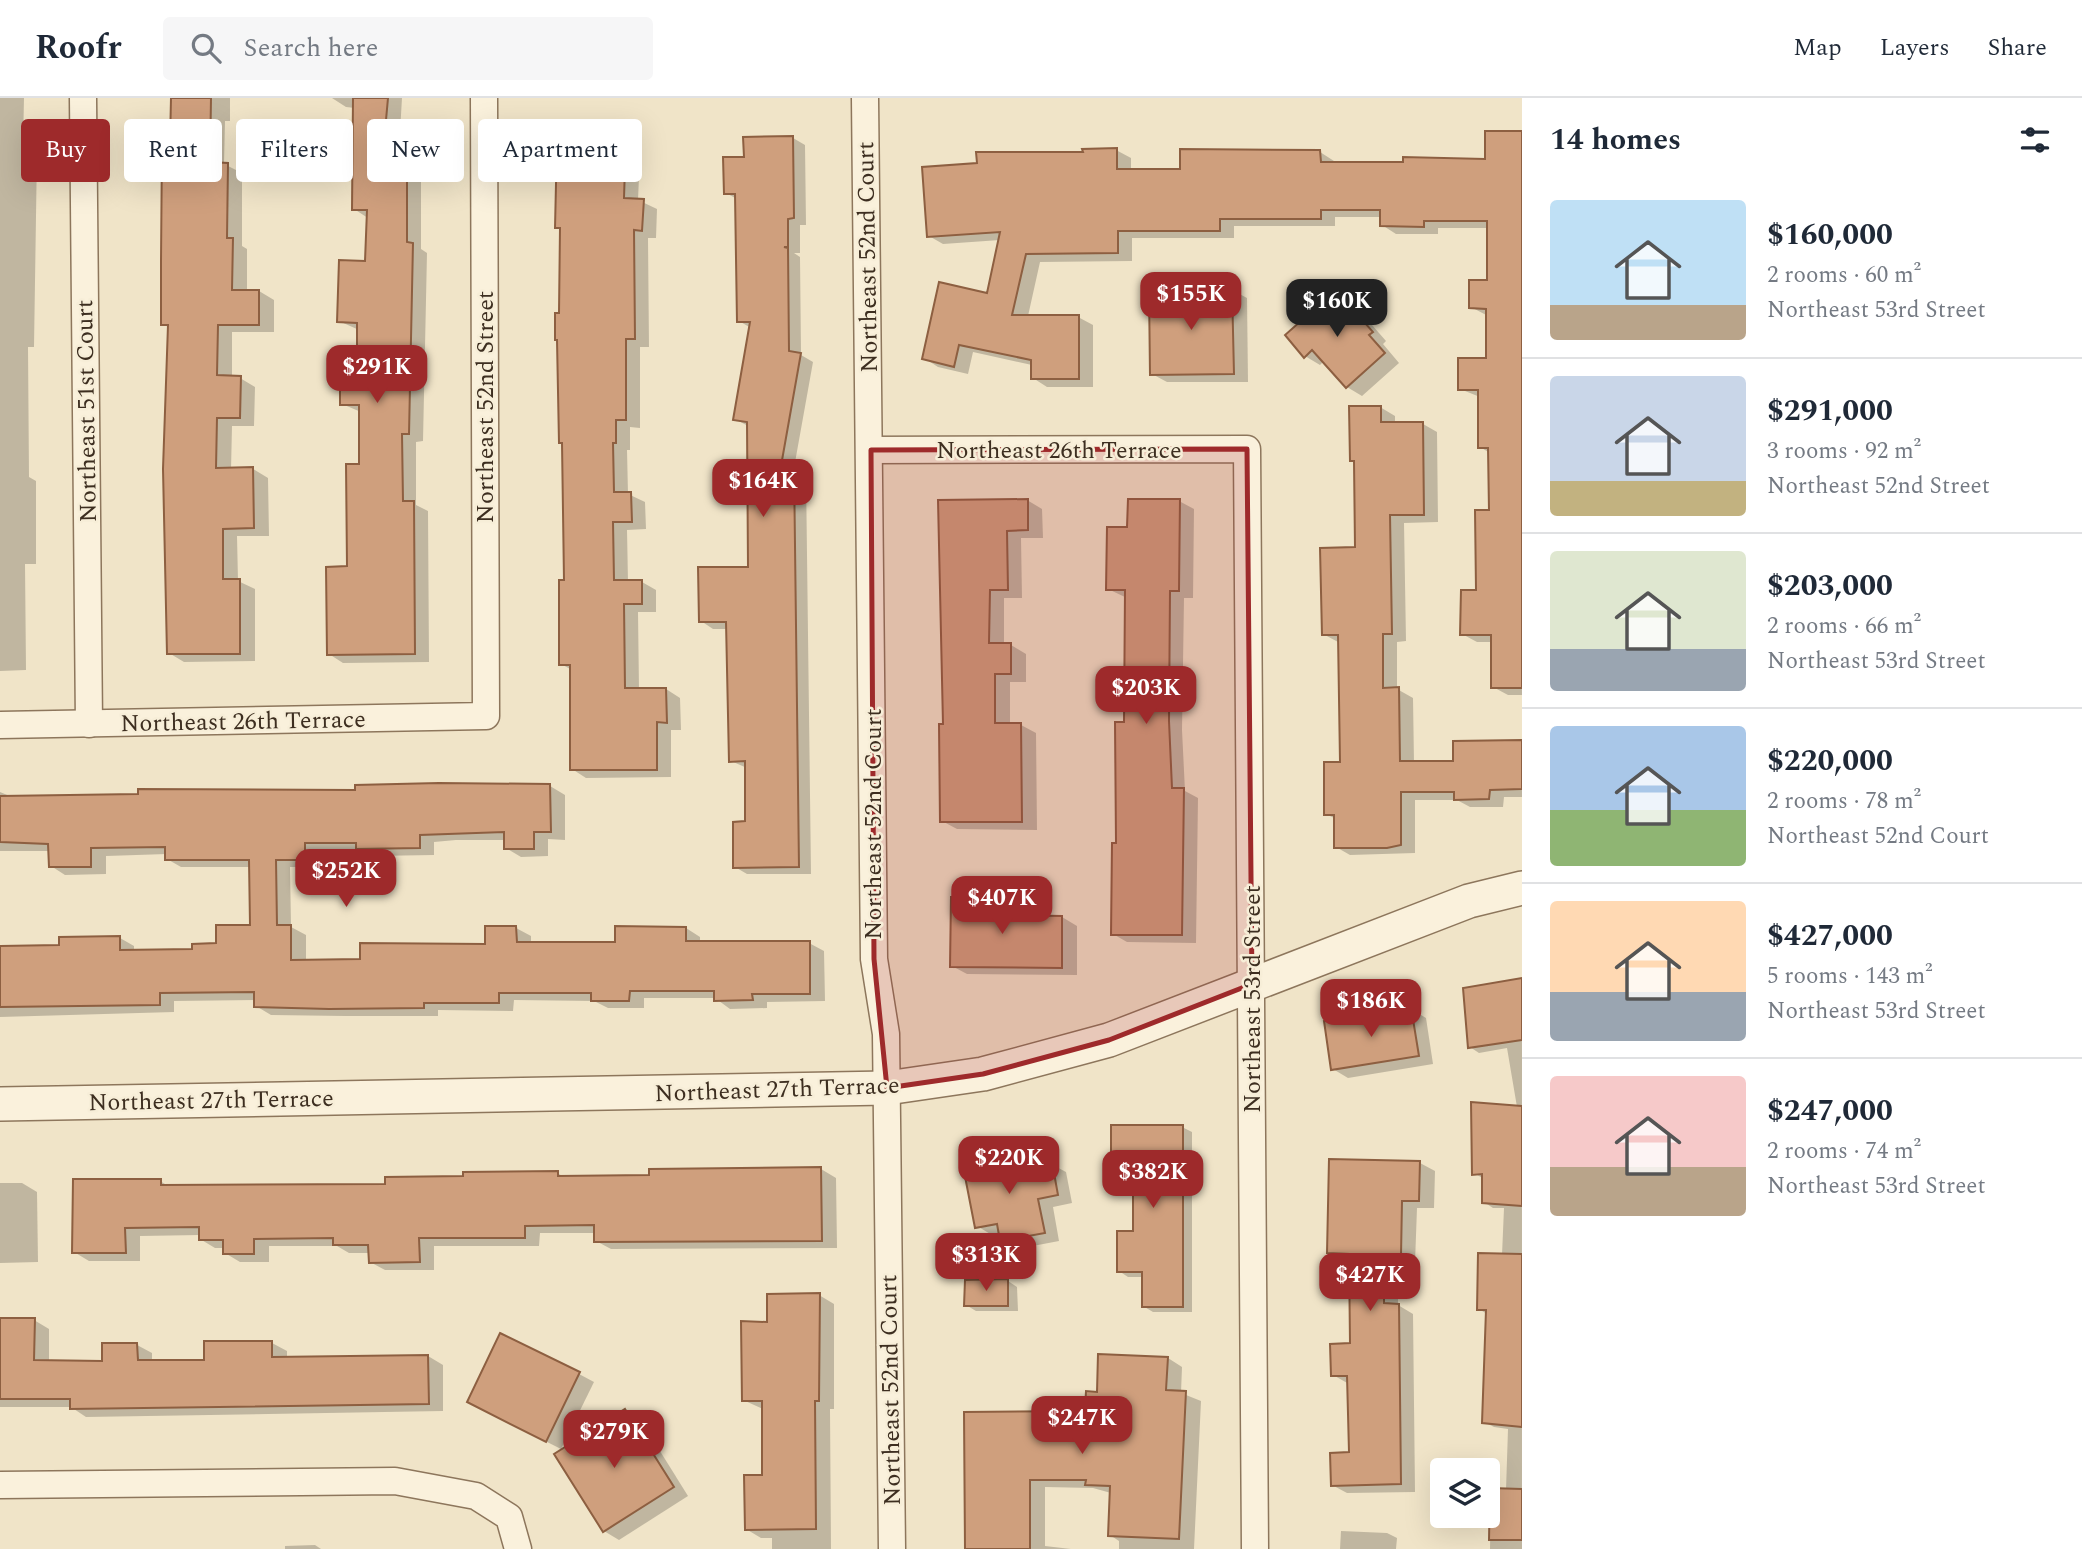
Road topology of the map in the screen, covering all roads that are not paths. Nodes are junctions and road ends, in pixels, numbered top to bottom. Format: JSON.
{"nodes":[{"id":1,"x":83,"y":98,"type":"edge"},
{"id":2,"x":484,"y":98,"type":"edge"},
{"id":3,"x":865,"y":98,"type":"edge"},
{"id":4,"x":1247,"y":449,"type":"joint"},
{"id":5,"x":870,"y":450,"type":"junction"},
{"id":6,"x":485,"y":716,"type":"joint"},
{"id":7,"x":89,"y":724,"type":"junction"},
{"id":8,"x":0,"y":725,"type":"edge"},
{"id":9,"x":1522,"y":888,"type":"edge"},
{"id":10,"x":1252,"y":984,"type":"junction"},
{"id":11,"x":887,"y":1088,"type":"junction"},
{"id":12,"x":0,"y":1104,"type":"edge"},
{"id":13,"x":0,"y":1485,"type":"edge"},
{"id":14,"x":518,"y":1549,"type":"edge"},
{"id":15,"x":892,"y":1549,"type":"edge"},
{"id":16,"x":1255,"y":1549,"type":"edge"}],
"edges":[{"from":1,"to":7,"type":"street","name":"Northeast 51st Court"},
{"from":2,"to":6,"type":"street","name":"Northeast 52nd Street"},
{"from":3,"to":5,"type":"street","name":"Northeast 52nd Court"},
{"from":4,"to":5,"type":"street","name":"Northeast 26th Terrace"},
{"from":4,"to":10,"type":"street","name":"Northeast 53rd Street"},
{"from":5,"to":11,"type":"street","name":"Northeast 52nd Court"},
{"from":6,"to":7,"type":"street","name":"Northeast 26th Terrace"},
{"from":7,"to":8,"type":"street","name":"Northeast 26th Terrace"},
{"from":9,"to":10,"type":"street","name":"Northeast 27th Terrace"},
{"from":10,"to":11,"type":"street","name":"Northeast 27th Terrace"},
{"from":10,"to":16,"type":"street","name":"Northeast 53rd Street"},
{"from":11,"to":12,"type":"street","name":"Northeast 27th Terrace"},
{"from":11,"to":15,"type":"street","name":"Northeast 52nd Court"},
{"from":13,"to":14,"type":"street"}]}
